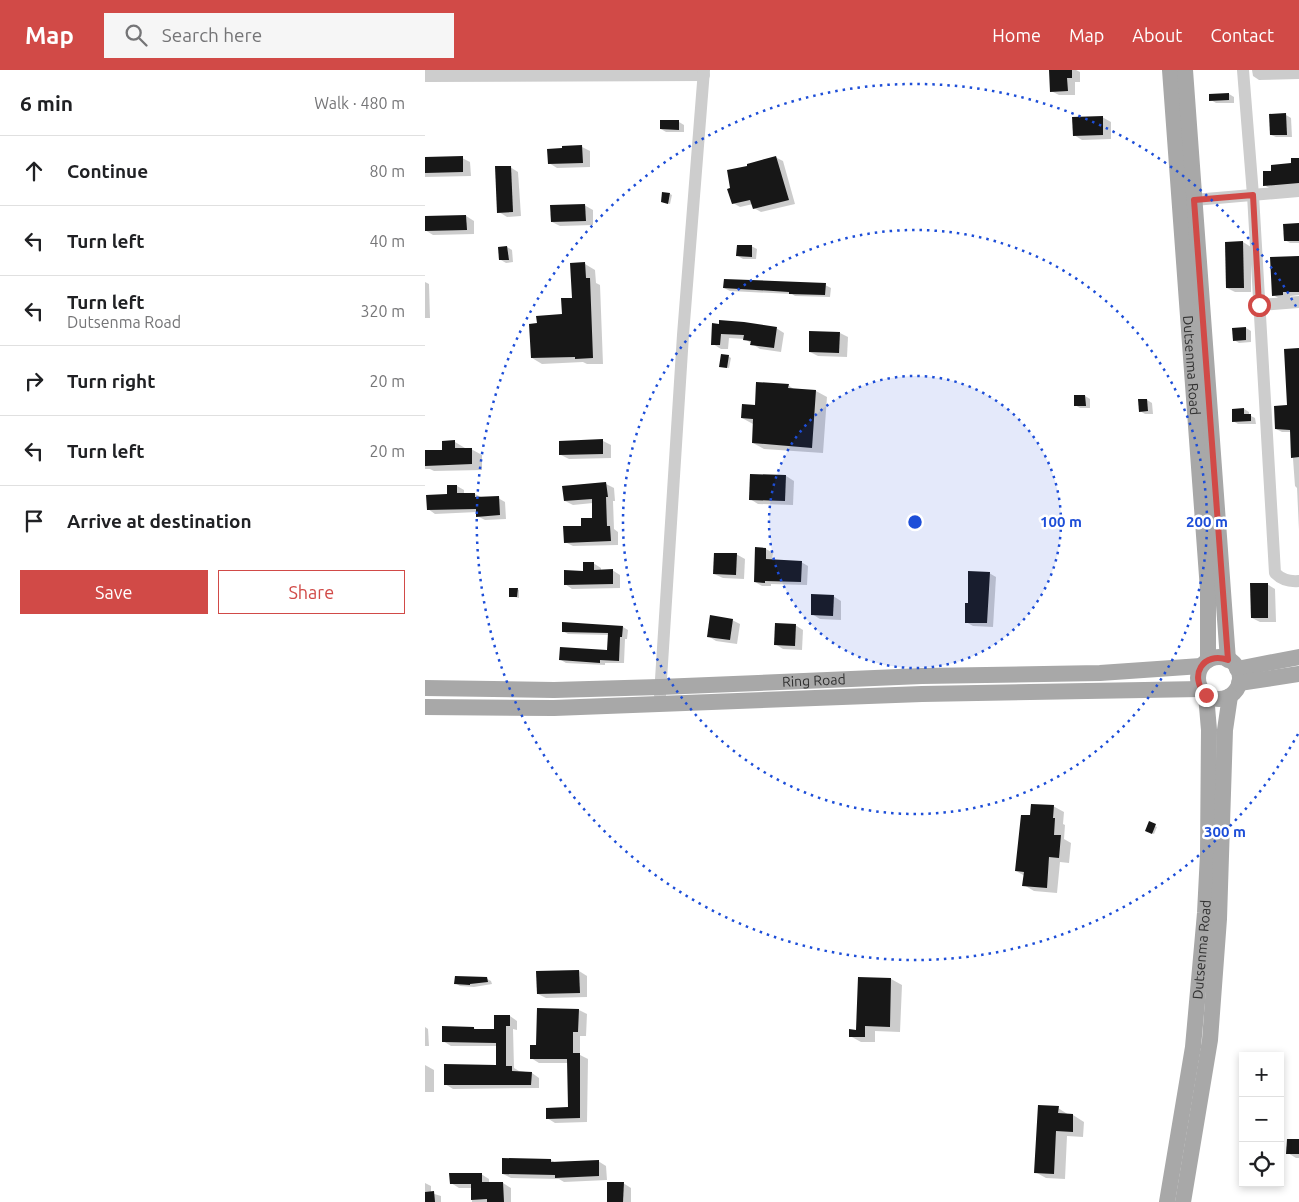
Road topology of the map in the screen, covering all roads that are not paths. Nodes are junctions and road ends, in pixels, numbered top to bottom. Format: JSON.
{"nodes":[{"id":1,"x":1170,"y":70,"type":"edge"},
{"id":2,"x":1185,"y":70,"type":"edge"},
{"id":3,"x":1243,"y":70,"type":"edge"},
{"id":4,"x":704,"y":72,"type":"edge"},
{"id":5,"x":425,"y":76,"type":"edge"},
{"id":6,"x":1299,"y":191,"type":"edge"},
{"id":7,"x":1253,"y":195,"type":"junction"},
{"id":8,"x":1194,"y":200,"type":"junction"},
{"id":9,"x":1299,"y":302,"type":"edge"},
{"id":10,"x":1259,"y":305,"type":"junction"},
{"id":11,"x":1299,"y":581,"type":"edge"},
{"id":12,"x":1299,"y":657,"type":"edge"},
{"id":13,"x":1205,"y":663,"type":"junction"},
{"id":14,"x":1299,"y":674,"type":"edge"},
{"id":15,"x":1234,"y":677,"type":"junction"},
{"id":16,"x":659,"y":687,"type":"junction"},
{"id":17,"x":425,"y":688,"type":"edge"},
{"id":18,"x":1204,"y":692,"type":"junction"},
{"id":19,"x":660,"y":705,"type":"junction"},
{"id":20,"x":425,"y":706,"type":"edge"},
{"id":21,"x":1167,"y":1202,"type":"edge"},
{"id":22,"x":1183,"y":1202,"type":"edge"}],
"edges":[{"from":1,"to":13,"type":"main road","name":"Dutsenma Road"},
{"from":2,"to":8,"type":"main road","name":"Dutsenma Road"},
{"from":3,"to":7,"type":"street"},
{"from":4,"to":5,"type":"street"},
{"from":4,"to":16,"type":"street"},
{"from":6,"to":7,"type":"street"},
{"from":7,"to":8,"type":"street"},
{"from":7,"to":10,"type":"street"},
{"from":8,"to":15,"type":"main road","name":"Dutsenma Road"},
{"from":9,"to":10,"type":"street"},
{"from":10,"to":11,"type":"street"},
{"from":12,"to":15,"type":"main road"},
{"from":13,"to":15,"type":"main road"},
{"from":13,"to":16,"type":"main road","name":"Ring Road"},
{"from":13,"to":18,"type":"main road"},
{"from":14,"to":15,"type":"main road"},
{"from":15,"to":18,"type":"main road"},
{"from":15,"to":22,"type":"main road","name":"Dutsenma Road"},
{"from":16,"to":17,"type":"main road","name":"Ring Road"},
{"from":16,"to":19,"type":"street"},
{"from":18,"to":19,"type":"main road"},
{"from":18,"to":21,"type":"main road","name":"Dutsenma Road"},
{"from":19,"to":20,"type":"main road"}]}
